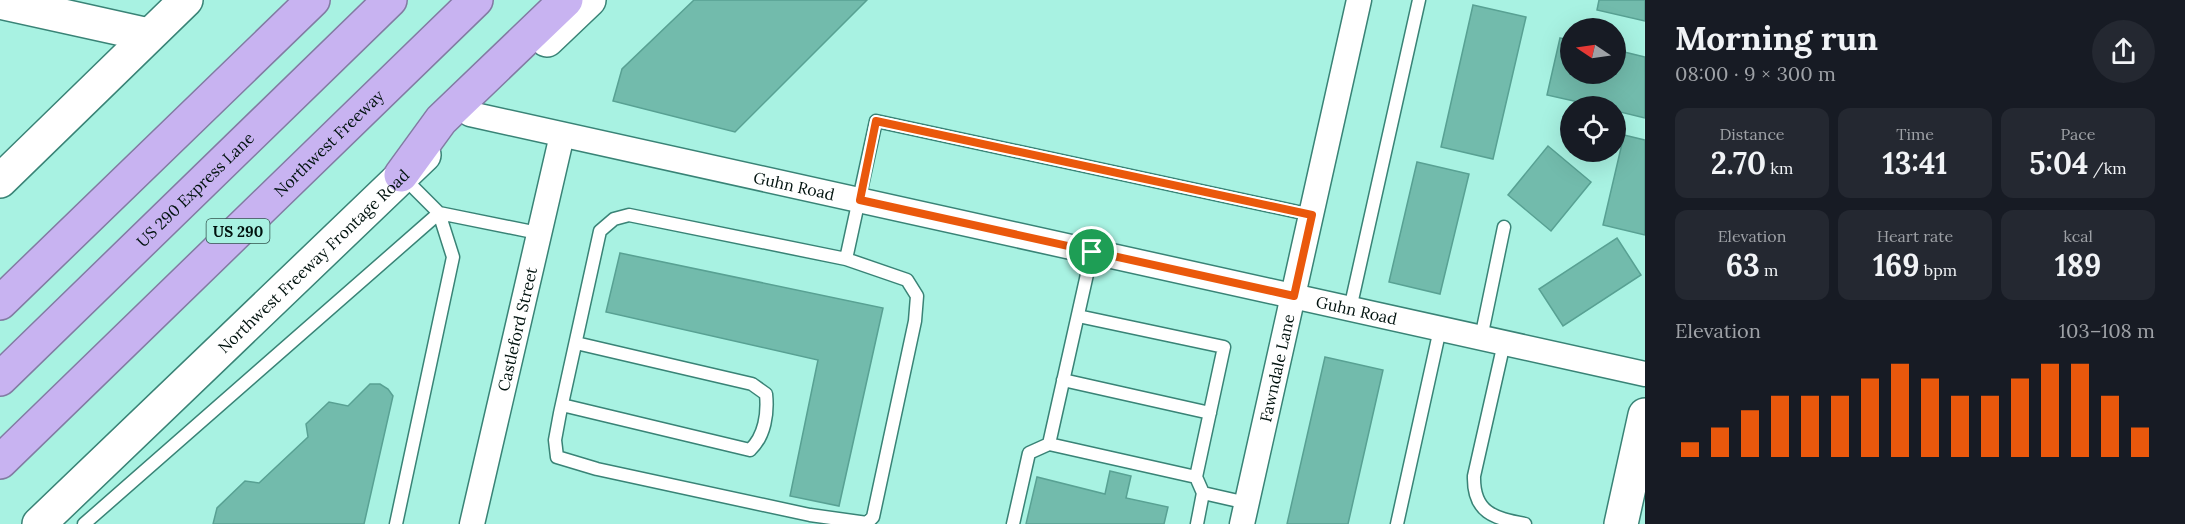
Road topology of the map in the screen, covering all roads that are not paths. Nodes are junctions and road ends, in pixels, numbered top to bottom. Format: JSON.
{"nodes":[{"id":1,"x":186,"y":0,"type":"edge"},
{"id":2,"x":313,"y":0,"type":"edge"},
{"id":3,"x":390,"y":0,"type":"edge"},
{"id":4,"x":476,"y":0,"type":"edge"},
{"id":5,"x":566,"y":0,"type":"edge"},
{"id":6,"x":589,"y":0,"type":"edge"},
{"id":7,"x":1359,"y":0,"type":"edge"},
{"id":8,"x":1419,"y":0,"type":"edge"},
{"id":9,"x":0,"y":2,"type":"edge"},
{"id":10,"x":149,"y":35,"type":"junction"},
{"id":11,"x":470,"y":114,"type":"junction"},
{"id":12,"x":562,"y":135,"type":"junction"},
{"id":13,"x":401,"y":175,"type":"junction"},
{"id":14,"x":0,"y":181,"type":"edge"},
{"id":15,"x":860,"y":200,"type":"junction"},
{"id":16,"x":440,"y":213,"type":"junction"},
{"id":17,"x":1312,"y":215,"type":"junction"},
{"id":18,"x":1504,"y":227,"type":"dead end"},
{"id":19,"x":538,"y":233,"type":"junction"},
{"id":20,"x":1092,"y":252,"type":"junction"},
{"id":21,"x":846,"y":259,"type":"junction"},
{"id":22,"x":1294,"y":296,"type":"junction"},
{"id":23,"x":0,"y":303,"type":"edge"},
{"id":24,"x":1350,"y":309,"type":"junction"},
{"id":25,"x":1078,"y":316,"type":"junction"},
{"id":26,"x":1440,"y":329,"type":"junction"},
{"id":27,"x":1492,"y":340,"type":"junction"},
{"id":28,"x":576,"y":343,"type":"junction"},
{"id":29,"x":1645,"y":374,"type":"edge"},
{"id":30,"x":0,"y":378,"type":"edge"},
{"id":31,"x":1063,"y":381,"type":"junction"},
{"id":32,"x":562,"y":405,"type":"junction"},
{"id":33,"x":1210,"y":413,"type":"junction"},
{"id":34,"x":1645,"y":415,"type":"edge"},
{"id":35,"x":1049,"y":444,"type":"junction"},
{"id":36,"x":0,"y":462,"type":"edge"},
{"id":37,"x":1196,"y":477,"type":"junction"},
{"id":38,"x":1203,"y":493,"type":"junction"},
{"id":39,"x":81,"y":509,"type":"edge"},
{"id":40,"x":1245,"y":513,"type":"edge"},
{"id":41,"x":1618,"y":523,"type":"edge"},
{"id":42,"x":39,"y":524,"type":"edge"},
{"id":43,"x":396,"y":524,"type":"edge"},
{"id":44,"x":472,"y":524,"type":"edge"},
{"id":45,"x":1013,"y":524,"type":"edge"},
{"id":46,"x":1197,"y":524,"type":"edge"},
{"id":47,"x":1397,"y":524,"type":"edge"},
{"id":48,"x":1525,"y":524,"type":"edge"}],
"edges":[{"from":1,"to":10,"type":"main road"},
{"from":2,"to":23,"type":"highway"},
{"from":3,"to":30,"type":"highway","name":"US 290 Express Lane"},
{"from":4,"to":36,"type":"highway","name":"Northwest Freeway","number":"US 290"},
{"from":5,"to":13,"type":"highway"},
{"from":6,"to":11,"type":"main road","name":"Northwest Freeway Frontage Road"},
{"from":7,"to":17,"type":"street","name":"Fawndale Lane"},
{"from":8,"to":24,"type":"lane"},
{"from":9,"to":10,"type":"main road"},
{"from":10,"to":14,"type":"main road"},
{"from":11,"to":12,"type":"street","name":"Guhn Road"},
{"from":11,"to":13,"type":"main road","name":"Northwest Freeway Frontage Road"},
{"from":12,"to":15,"type":"street","name":"Guhn Road"},
{"from":12,"to":19,"type":"street","name":"Castleford Street"},
{"from":13,"to":16,"type":"lane"},
{"from":13,"to":39,"type":"main road","name":"Northwest Freeway Frontage Road"},
{"from":15,"to":17,"type":"lane"},
{"from":15,"to":20,"type":"street","name":"Guhn Road"},
{"from":15,"to":21,"type":"lane"},
{"from":16,"to":19,"type":"lane"},
{"from":16,"to":39,"type":"lane"},
{"from":16,"to":43,"type":"lane"},
{"from":17,"to":22,"type":"street","name":"Fawndale Lane"},
{"from":18,"to":27,"type":"lane"},
{"from":19,"to":44,"type":"street","name":"Castleford Street"},
{"from":20,"to":22,"type":"street","name":"Guhn Road"},
{"from":20,"to":25,"type":"lane"},
{"from":21,"to":28,"type":"lane"},
{"from":21,"to":32,"type":"lane"},
{"from":22,"to":24,"type":"street","name":"Guhn Road"},
{"from":22,"to":40,"type":"street","name":"Fawndale Lane"},
{"from":24,"to":26,"type":"street","name":"Guhn Road"},
{"from":25,"to":31,"type":"lane"},
{"from":25,"to":33,"type":"lane"},
{"from":26,"to":27,"type":"street","name":"Guhn Road"},
{"from":26,"to":47,"type":"lane"},
{"from":27,"to":29,"type":"street","name":"Guhn Road"},
{"from":27,"to":48,"type":"lane"},
{"from":28,"to":32,"type":"lane"},
{"from":28,"to":32,"type":"lane"},
{"from":31,"to":33,"type":"lane"},
{"from":31,"to":35,"type":"lane"},
{"from":33,"to":37,"type":"lane"},
{"from":34,"to":41,"type":"main road"},
{"from":35,"to":37,"type":"lane"},
{"from":35,"to":45,"type":"lane"},
{"from":37,"to":38,"type":"lane"},
{"from":38,"to":40,"type":"lane"},
{"from":38,"to":46,"type":"lane"},
{"from":39,"to":42,"type":"main road","name":"Northwest Freeway Frontage Road"}]}
